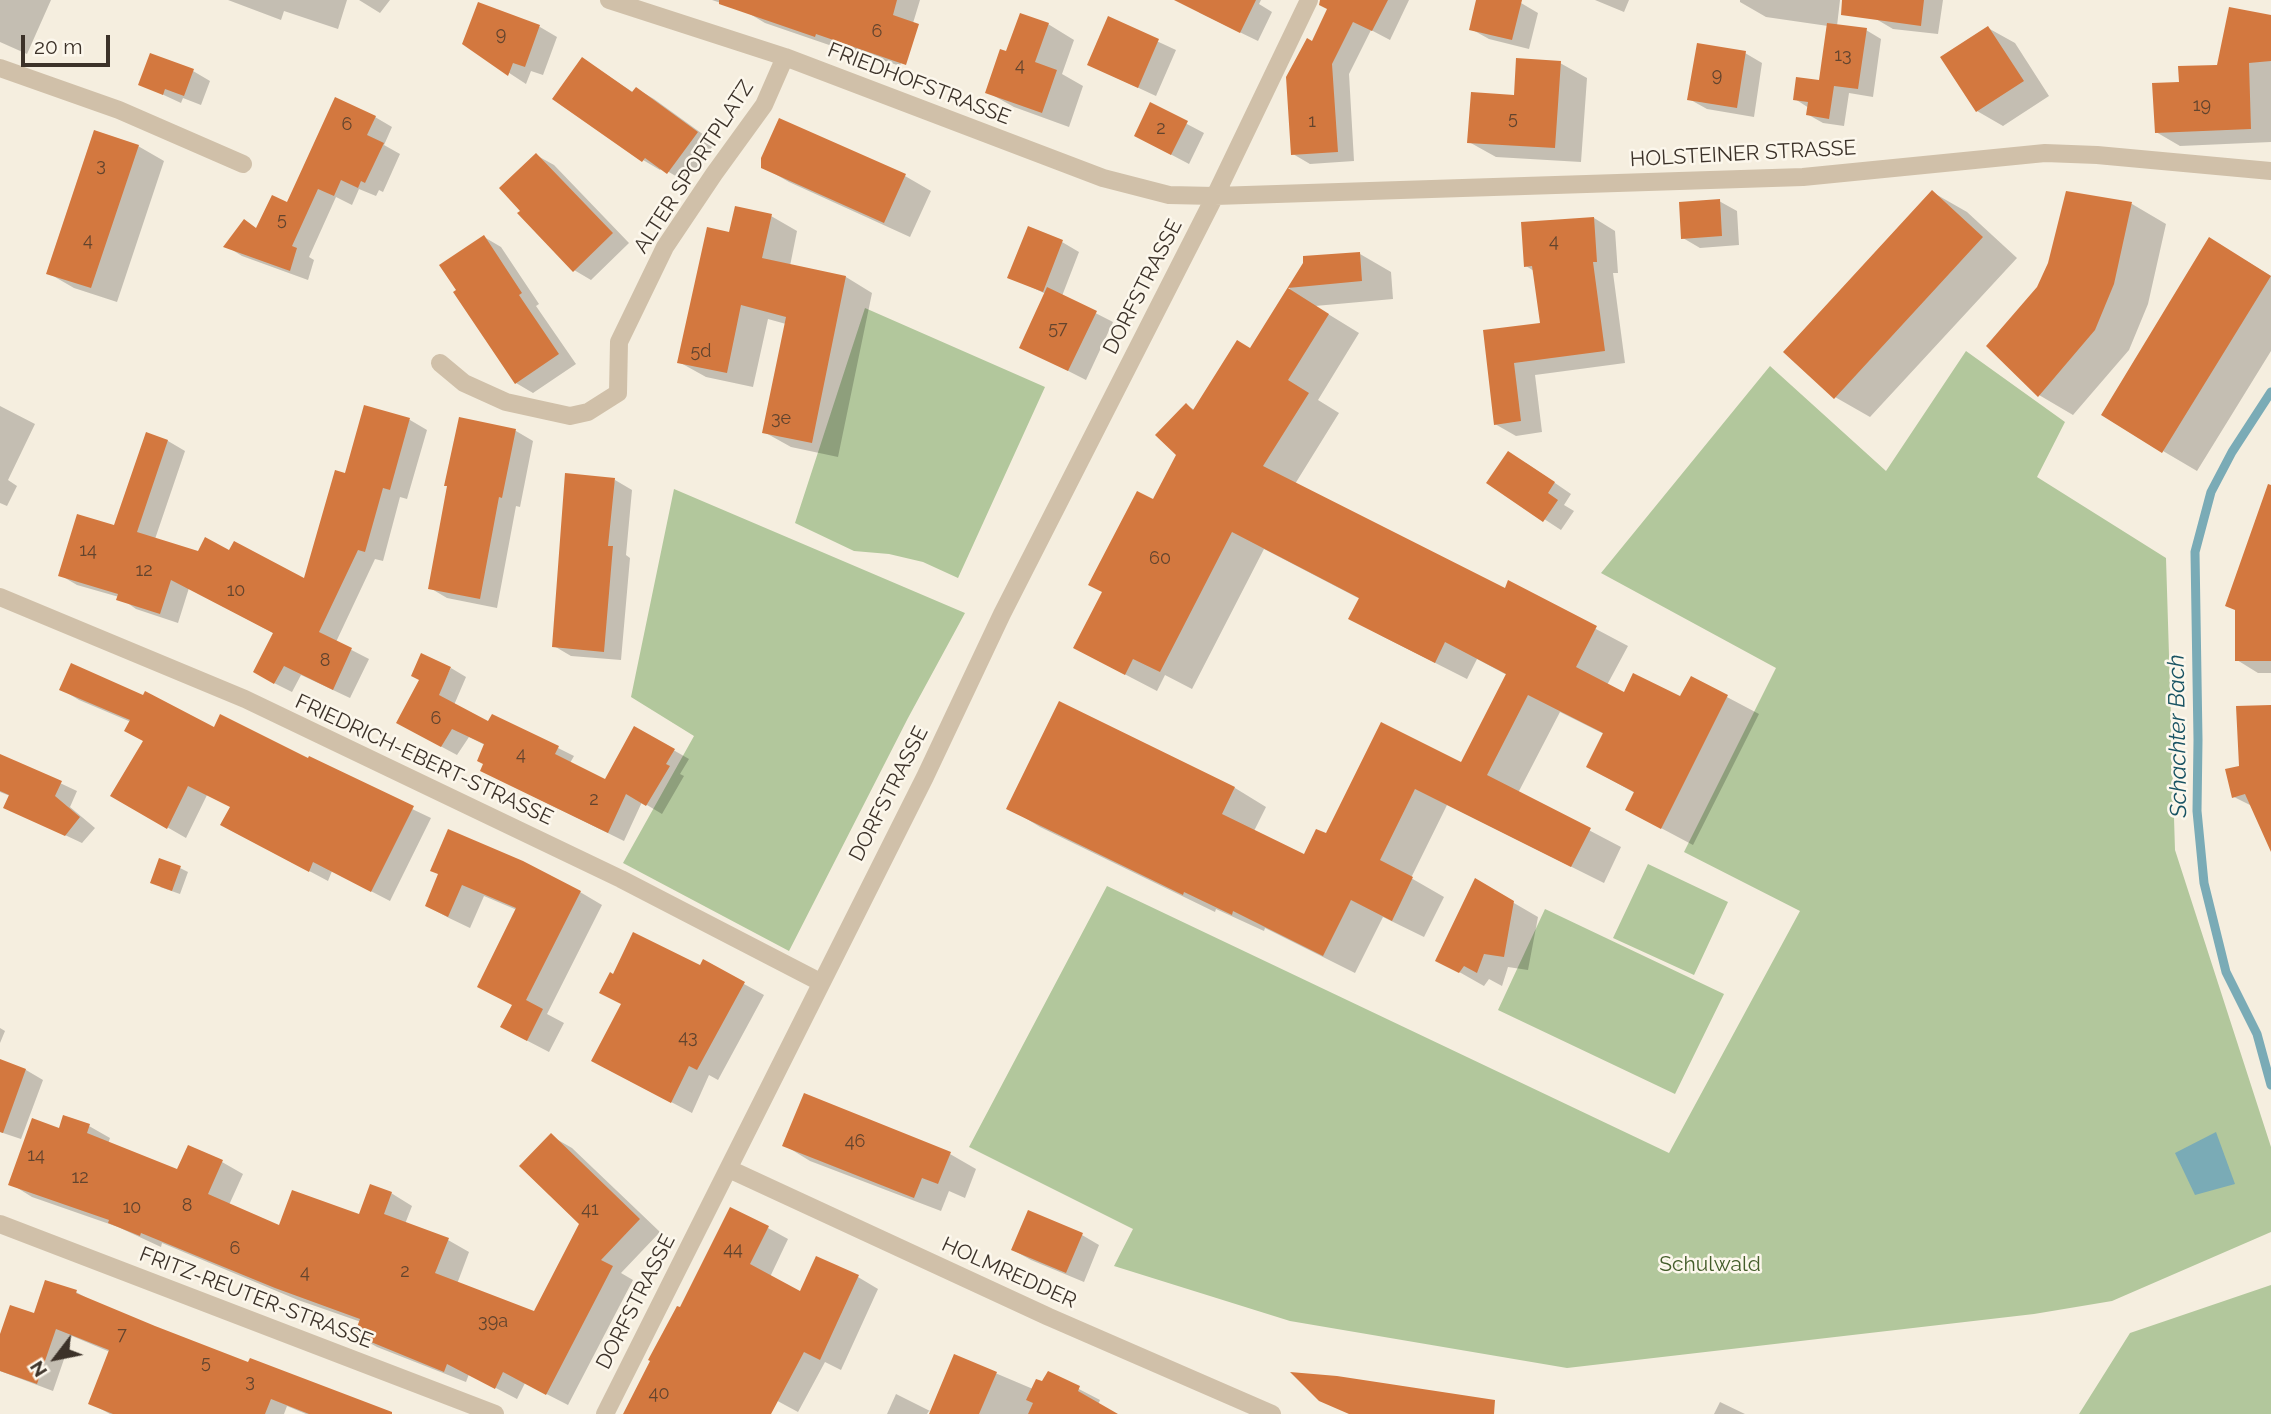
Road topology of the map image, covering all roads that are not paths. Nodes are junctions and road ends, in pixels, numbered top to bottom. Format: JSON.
{"nodes":[{"id":1,"x":609,"y":0,"type":"edge"},
{"id":2,"x":1310,"y":0,"type":"edge"},
{"id":3,"x":785,"y":57,"type":"junction"},
{"id":4,"x":0,"y":68,"type":"edge"},
{"id":5,"x":243,"y":164,"type":"dead end"},
{"id":6,"x":2271,"y":171,"type":"edge"},
{"id":7,"x":1215,"y":196,"type":"junction"},
{"id":8,"x":440,"y":363,"type":"dead end"},
{"id":9,"x":0,"y":597,"type":"edge"},
{"id":10,"x":820,"y":982,"type":"junction"},
{"id":11,"x":729,"y":1169,"type":"junction"},
{"id":12,"x":0,"y":1224,"type":"edge"},
{"id":13,"x":495,"y":1414,"type":"edge"},
{"id":14,"x":604,"y":1414,"type":"edge"},
{"id":15,"x":1272,"y":1414,"type":"edge"}],
"edges":[{"from":1,"to":3,"type":"street","name":"FRIEDHOFSTRASSE"},
{"from":2,"to":7,"type":"street","name":"DORFSTRASSE"},
{"from":3,"to":7,"type":"street","name":"FRIEDHOFSTRASSE"},
{"from":3,"to":8,"type":"street","name":"ALTER SPORTPLATZ"},
{"from":4,"to":5,"type":"street"},
{"from":6,"to":7,"type":"street","name":"HOLSTEINER STRASSE"},
{"from":7,"to":10,"type":"street","name":"DORFSTRASSE"},
{"from":9,"to":10,"type":"street","name":"FRIEDRICH-EBERT-STRASSE"},
{"from":10,"to":11,"type":"street","name":"DORFSTRASSE"},
{"from":11,"to":14,"type":"street","name":"DORFSTRASSE"},
{"from":11,"to":15,"type":"street","name":"HOLMREDDER"},
{"from":12,"to":13,"type":"street","name":"FRITZ-REUTER-STRASSE"}]}
